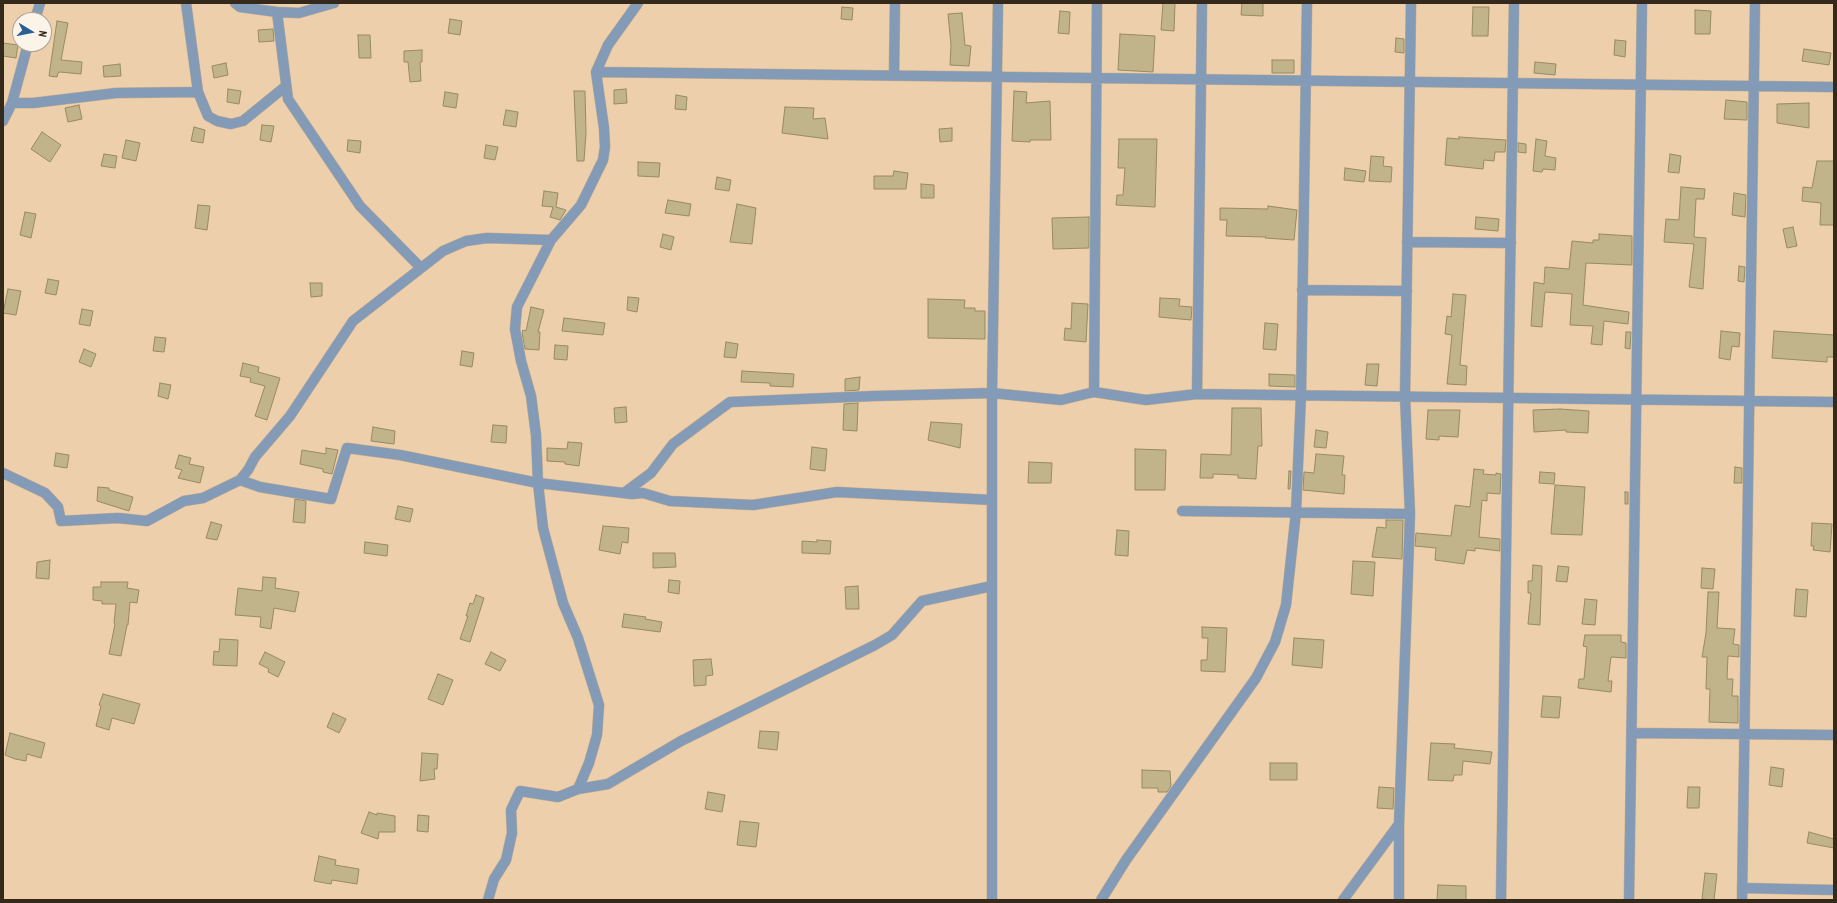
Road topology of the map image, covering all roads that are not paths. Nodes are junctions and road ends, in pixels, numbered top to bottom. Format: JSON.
{"nodes":[{"id":1,"x":186,"y":3,"type":"edge"},
{"id":2,"x":235,"y":3,"type":"edge"},
{"id":3,"x":334,"y":3,"type":"edge"},
{"id":4,"x":638,"y":3,"type":"edge"},
{"id":5,"x":895,"y":3,"type":"edge"},
{"id":6,"x":998,"y":3,"type":"edge"},
{"id":7,"x":1097,"y":3,"type":"edge"},
{"id":8,"x":1202,"y":3,"type":"edge"},
{"id":9,"x":1307,"y":3,"type":"edge"},
{"id":10,"x":1411,"y":3,"type":"edge"},
{"id":11,"x":1514,"y":3,"type":"edge"},
{"id":12,"x":1642,"y":3,"type":"edge"},
{"id":13,"x":1755,"y":3,"type":"edge"},
{"id":14,"x":277,"y":12,"type":"junction"},
{"id":15,"x":26,"y":52,"type":"edge"},
{"id":16,"x":596,"y":72,"type":"junction"},
{"id":17,"x":894,"y":75,"type":"junction"},
{"id":18,"x":997,"y":77,"type":"junction"},
{"id":19,"x":1096,"y":78,"type":"junction"},
{"id":20,"x":1200,"y":79,"type":"junction"},
{"id":21,"x":1305,"y":80,"type":"junction"},
{"id":22,"x":1410,"y":82,"type":"junction"},
{"id":23,"x":1513,"y":83,"type":"junction"},
{"id":24,"x":1641,"y":85,"type":"junction"},
{"id":25,"x":286,"y":86,"type":"junction"},
{"id":26,"x":1754,"y":86,"type":"junction"},
{"id":27,"x":1834,"y":87,"type":"edge"},
{"id":28,"x":198,"y":92,"type":"junction"},
{"id":29,"x":12,"y":103,"type":"junction"},
{"id":30,"x":3,"y":121,"type":"edge"},
{"id":31,"x":552,"y":240,"type":"junction"},
{"id":32,"x":1407,"y":242,"type":"junction"},
{"id":33,"x":1511,"y":243,"type":"junction"},
{"id":34,"x":421,"y":268,"type":"junction"},
{"id":35,"x":1302,"y":290,"type":"junction"},
{"id":36,"x":1406,"y":291,"type":"junction"},
{"id":37,"x":1094,"y":392,"type":"junction"},
{"id":38,"x":992,"y":393,"type":"junction"},
{"id":39,"x":1197,"y":394,"type":"junction"},
{"id":40,"x":1301,"y":395,"type":"junction"},
{"id":41,"x":1405,"y":396,"type":"junction"},
{"id":42,"x":1508,"y":398,"type":"junction"},
{"id":43,"x":1636,"y":400,"type":"junction"},
{"id":44,"x":1750,"y":401,"type":"junction"},
{"id":45,"x":1834,"y":402,"type":"edge"},
{"id":46,"x":3,"y":473,"type":"edge"},
{"id":47,"x":240,"y":480,"type":"junction"},
{"id":48,"x":538,"y":483,"type":"junction"},
{"id":49,"x":624,"y":493,"type":"junction"},
{"id":50,"x":992,"y":500,"type":"junction"},
{"id":51,"x":1182,"y":510,"type":"dead end"},
{"id":52,"x":1296,"y":512,"type":"junction"},
{"id":53,"x":1410,"y":514,"type":"junction"},
{"id":54,"x":992,"y":586,"type":"junction"},
{"id":55,"x":1632,"y":733,"type":"junction"},
{"id":56,"x":1745,"y":734,"type":"junction"},
{"id":57,"x":1834,"y":735,"type":"edge"},
{"id":58,"x":578,"y":789,"type":"junction"},
{"id":59,"x":1399,"y":824,"type":"junction"},
{"id":60,"x":1742,"y":888,"type":"junction"},
{"id":61,"x":1834,"y":890,"type":"edge"},
{"id":62,"x":488,"y":900,"type":"edge"},
{"id":63,"x":992,"y":900,"type":"edge"},
{"id":64,"x":1101,"y":900,"type":"edge"},
{"id":65,"x":1343,"y":900,"type":"edge"},
{"id":66,"x":1399,"y":900,"type":"edge"},
{"id":67,"x":1501,"y":900,"type":"edge"},
{"id":68,"x":1629,"y":900,"type":"edge"},
{"id":69,"x":1742,"y":900,"type":"edge"}],
"edges":[{"from":1,"to":28,"type":"street"},
{"from":2,"to":14,"type":"street"},
{"from":3,"to":14,"type":"street"},
{"from":4,"to":16,"type":"street"},
{"from":5,"to":17,"type":"street"},
{"from":6,"to":18,"type":"street"},
{"from":7,"to":19,"type":"street"},
{"from":8,"to":20,"type":"street"},
{"from":9,"to":21,"type":"street"},
{"from":10,"to":22,"type":"street"},
{"from":11,"to":23,"type":"street"},
{"from":12,"to":24,"type":"street"},
{"from":13,"to":26,"type":"street"},
{"from":14,"to":25,"type":"street"},
{"from":15,"to":29,"type":"street"},
{"from":16,"to":17,"type":"street"},
{"from":16,"to":31,"type":"street"},
{"from":17,"to":18,"type":"street"},
{"from":18,"to":19,"type":"street"},
{"from":18,"to":38,"type":"street"},
{"from":19,"to":20,"type":"street"},
{"from":19,"to":37,"type":"street"},
{"from":20,"to":21,"type":"street"},
{"from":20,"to":39,"type":"street"},
{"from":21,"to":22,"type":"street"},
{"from":21,"to":35,"type":"street"},
{"from":22,"to":23,"type":"street"},
{"from":22,"to":32,"type":"street"},
{"from":23,"to":24,"type":"street"},
{"from":23,"to":33,"type":"street"},
{"from":24,"to":26,"type":"street"},
{"from":24,"to":43,"type":"street"},
{"from":25,"to":28,"type":"street"},
{"from":25,"to":34,"type":"street"},
{"from":26,"to":27,"type":"street"},
{"from":26,"to":44,"type":"street"},
{"from":28,"to":29,"type":"street"},
{"from":29,"to":30,"type":"street"},
{"from":31,"to":34,"type":"street"},
{"from":31,"to":48,"type":"street"},
{"from":32,"to":33,"type":"street"},
{"from":32,"to":36,"type":"street"},
{"from":33,"to":42,"type":"street"},
{"from":34,"to":47,"type":"street"},
{"from":35,"to":36,"type":"street"},
{"from":35,"to":40,"type":"street"},
{"from":36,"to":41,"type":"street"},
{"from":37,"to":38,"type":"street"},
{"from":37,"to":39,"type":"street"},
{"from":38,"to":49,"type":"street"},
{"from":38,"to":50,"type":"street"},
{"from":39,"to":40,"type":"street"},
{"from":40,"to":41,"type":"street"},
{"from":40,"to":52,"type":"street"},
{"from":41,"to":42,"type":"street"},
{"from":41,"to":53,"type":"street"},
{"from":42,"to":43,"type":"street"},
{"from":42,"to":67,"type":"street"},
{"from":43,"to":44,"type":"street"},
{"from":43,"to":55,"type":"street"},
{"from":44,"to":45,"type":"street"},
{"from":44,"to":56,"type":"street"},
{"from":46,"to":47,"type":"street"},
{"from":47,"to":48,"type":"street"},
{"from":48,"to":49,"type":"street"},
{"from":48,"to":58,"type":"street"},
{"from":49,"to":50,"type":"street"},
{"from":50,"to":54,"type":"street"},
{"from":51,"to":52,"type":"street"},
{"from":52,"to":53,"type":"street"},
{"from":52,"to":64,"type":"street"},
{"from":53,"to":59,"type":"street"},
{"from":54,"to":58,"type":"street"},
{"from":54,"to":63,"type":"street"},
{"from":55,"to":56,"type":"street"},
{"from":55,"to":68,"type":"street"},
{"from":56,"to":57,"type":"street"},
{"from":56,"to":60,"type":"street"},
{"from":58,"to":62,"type":"street"},
{"from":59,"to":65,"type":"street"},
{"from":59,"to":66,"type":"street"},
{"from":60,"to":61,"type":"street"},
{"from":60,"to":69,"type":"street"}]}
